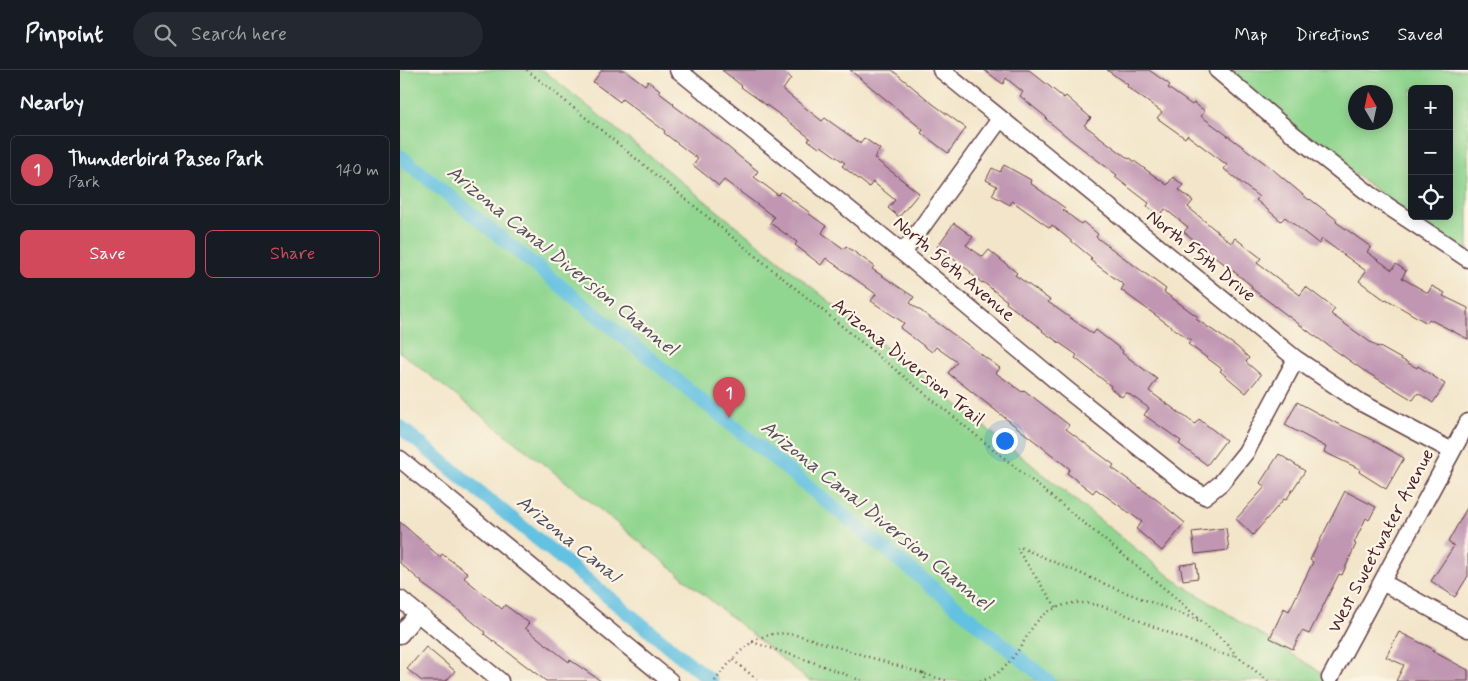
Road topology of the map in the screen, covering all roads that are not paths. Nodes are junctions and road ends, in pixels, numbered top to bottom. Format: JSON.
{"nodes":[{"id":1,"x":678,"y":70,"type":"edge"},
{"id":2,"x":941,"y":70,"type":"edge"},
{"id":3,"x":1217,"y":70,"type":"edge"},
{"id":4,"x":1000,"y":119,"type":"junction"},
{"id":5,"x":903,"y":253,"type":"junction"},
{"id":6,"x":1468,"y":259,"type":"edge"},
{"id":7,"x":1296,"y":359,"type":"junction"},
{"id":8,"x":1468,"y":422,"type":"edge"},
{"id":9,"x":1452,"y":451,"type":"junction"},
{"id":10,"x":400,"y":459,"type":"edge"},
{"id":11,"x":1382,"y":582,"type":"junction"},
{"id":12,"x":400,"y":599,"type":"edge"},
{"id":13,"x":417,"y":614,"type":"junction"},
{"id":14,"x":1468,"y":629,"type":"edge"},
{"id":15,"x":400,"y":635,"type":"edge"},
{"id":16,"x":1330,"y":678,"type":"dead end"},
{"id":17,"x":500,"y":681,"type":"edge"},
{"id":18,"x":670,"y":681,"type":"edge"}],
"edges":[{"from":1,"to":5,"type":"street","name":"North 56th Avenue"},
{"from":2,"to":4,"type":"street","name":"North 55th Drive"},
{"from":3,"to":6,"type":"street"},
{"from":4,"to":5,"type":"street"},
{"from":4,"to":7,"type":"street","name":"North 55th Drive"},
{"from":5,"to":7,"type":"street","name":"North 56th Avenue"},
{"from":7,"to":9,"type":"street","name":"North 55th Drive"},
{"from":8,"to":9,"type":"street","name":"West Sweetwater Avenue"},
{"from":9,"to":11,"type":"street","name":"West Sweetwater Avenue"},
{"from":10,"to":18,"type":"street"},
{"from":11,"to":14,"type":"street"},
{"from":11,"to":16,"type":"street","name":"West Sweetwater Avenue"},
{"from":12,"to":13,"type":"street"},
{"from":13,"to":15,"type":"street"},
{"from":13,"to":17,"type":"street"}]}
